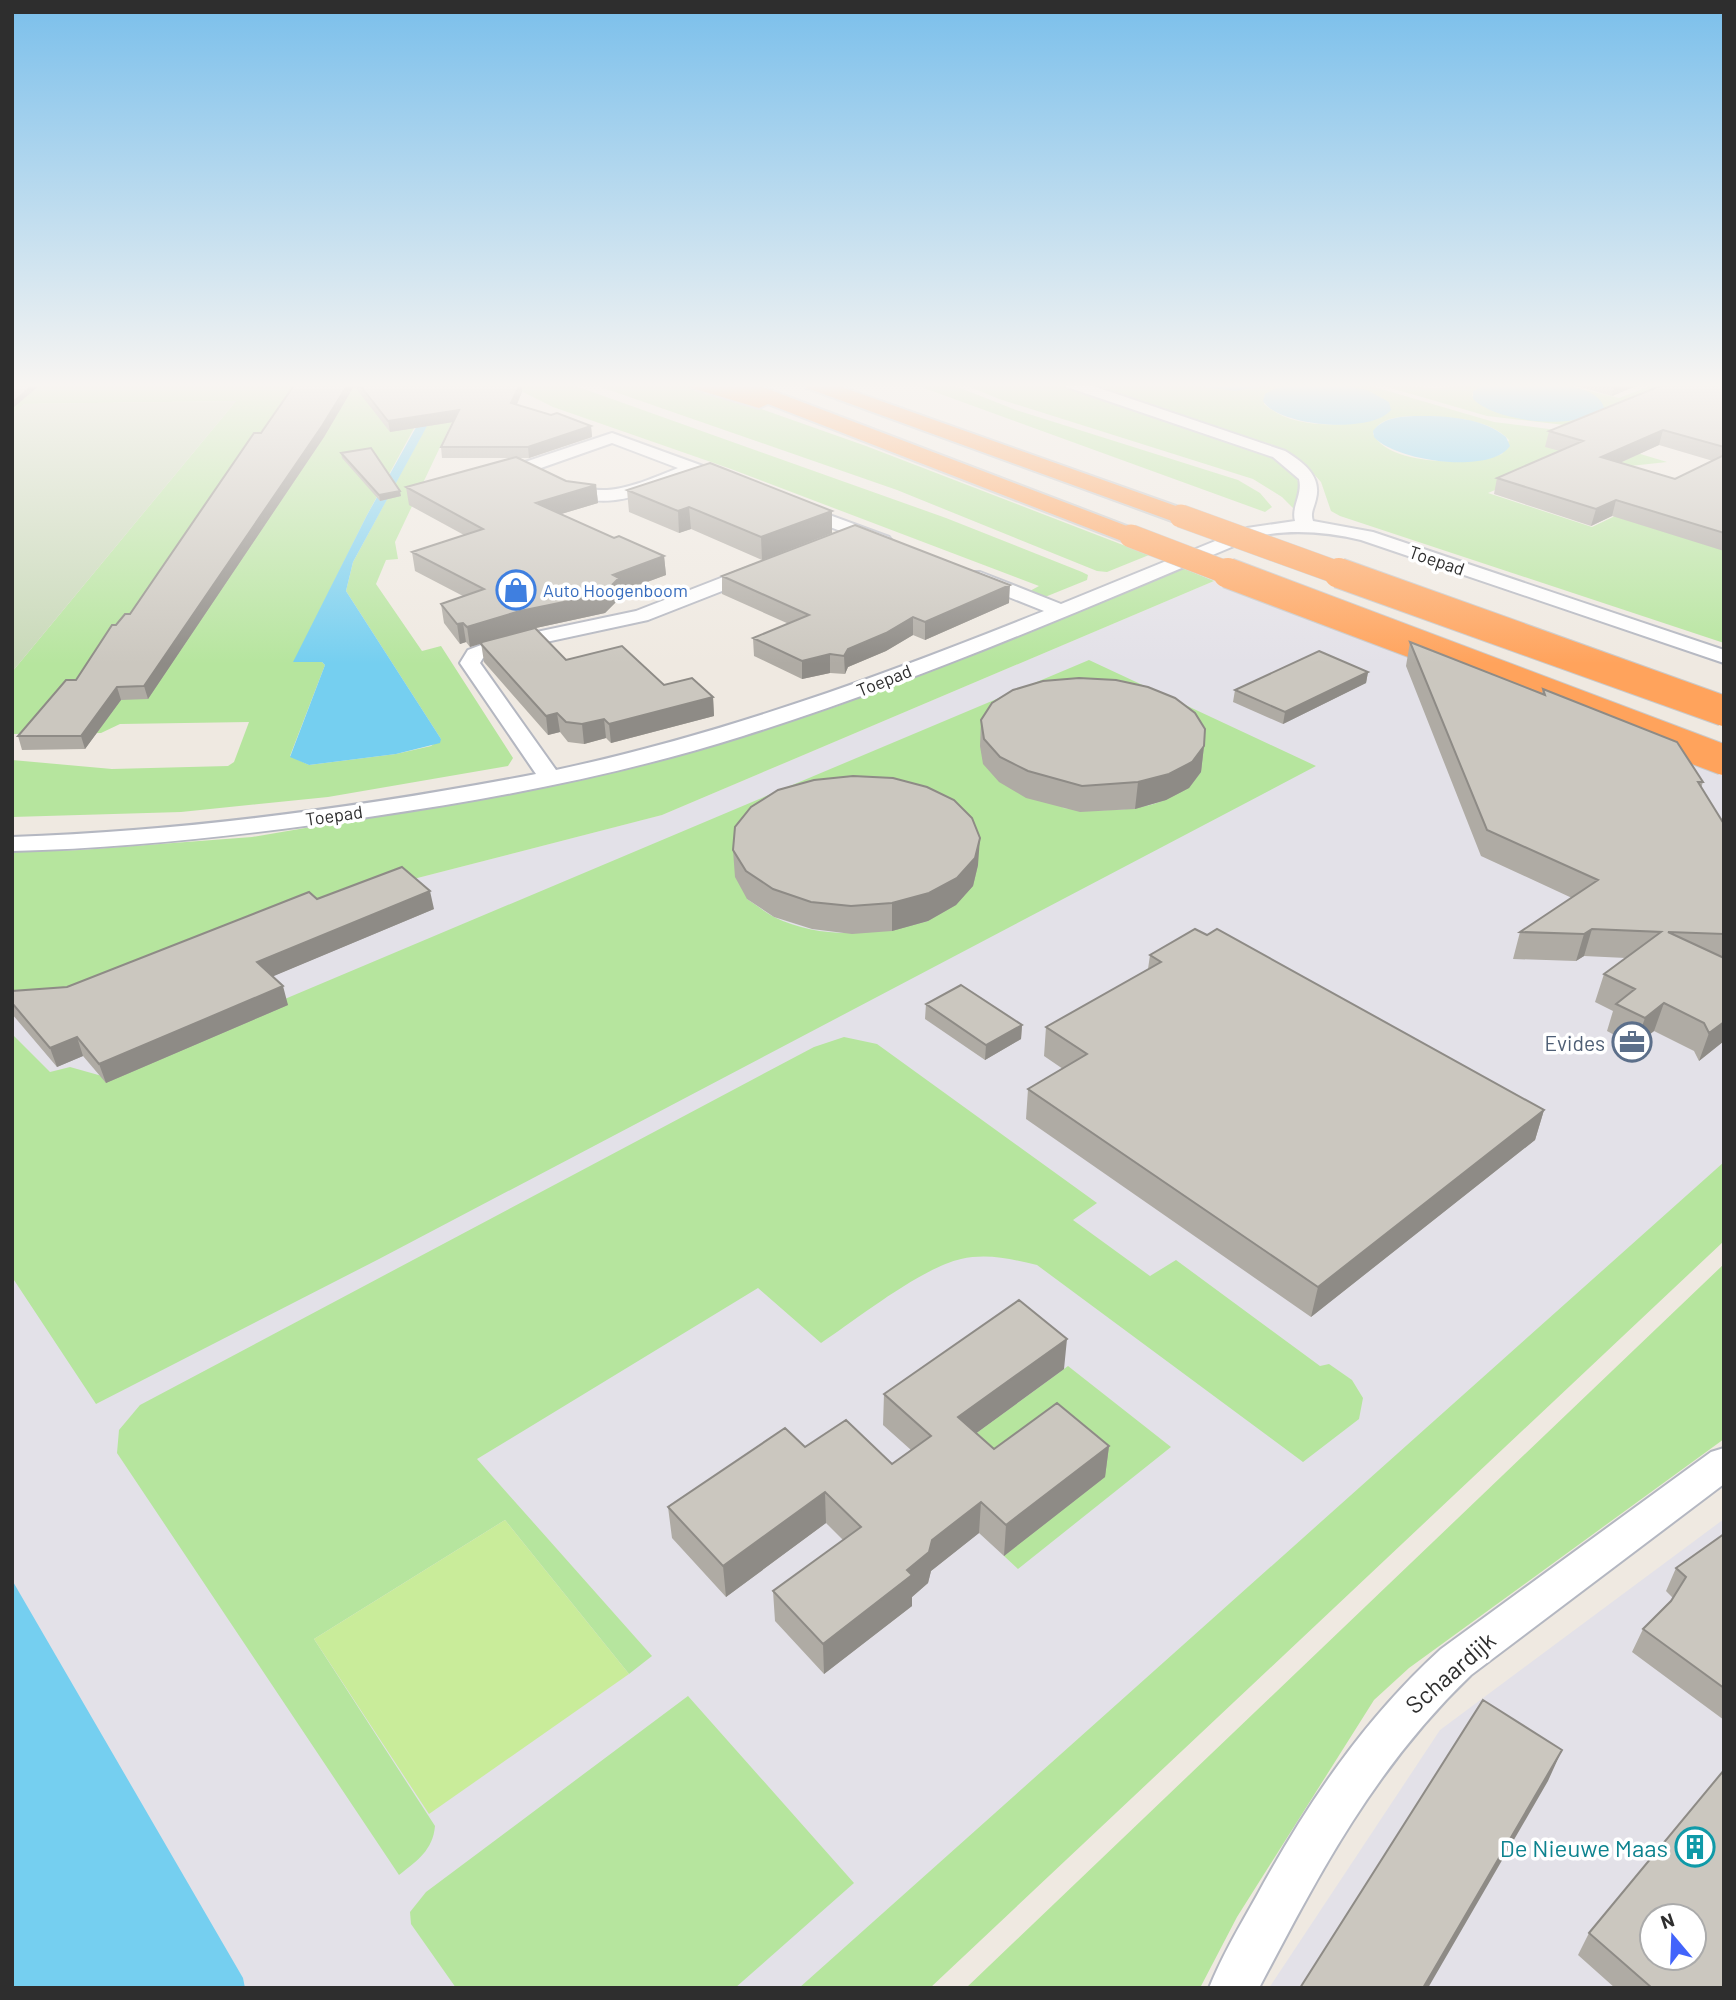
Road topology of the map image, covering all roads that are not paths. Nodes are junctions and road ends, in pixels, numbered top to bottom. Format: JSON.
{"nodes":[{"id":1,"x":539,"y":477,"type":"edge"},
{"id":2,"x":668,"y":477,"type":"edge"},
{"id":3,"x":718,"y":477,"type":"edge"},
{"id":4,"x":981,"y":477,"type":"edge"},
{"id":5,"x":1005,"y":477,"type":"edge"},
{"id":6,"x":1090,"y":477,"type":"edge"},
{"id":7,"x":1101,"y":477,"type":"edge"},
{"id":8,"x":1306,"y":477,"type":"edge"},
{"id":9,"x":742,"y":487,"type":"edge"},
{"id":10,"x":1311,"y":496,"type":"junction"},
{"id":11,"x":781,"y":502,"type":"edge"},
{"id":12,"x":1192,"y":512,"type":"junction"},
{"id":13,"x":1305,"y":526,"type":"junction"},
{"id":14,"x":1329,"y":527,"type":"junction"},
{"id":15,"x":860,"y":531,"type":"junction"},
{"id":16,"x":1142,"y":532,"type":"junction"},
{"id":17,"x":828,"y":544,"type":"edge"},
{"id":18,"x":899,"y":547,"type":"edge"},
{"id":19,"x":769,"y":566,"type":"edge"},
{"id":20,"x":951,"y":567,"type":"edge"},
{"id":21,"x":1059,"y":610,"type":"junction"},
{"id":22,"x":1724,"y":657,"type":"edge"},
{"id":23,"x":1724,"y":692,"type":"edge"},
{"id":24,"x":1724,"y":711,"type":"edge"},
{"id":25,"x":1724,"y":739,"type":"edge"},
{"id":26,"x":1724,"y":760,"type":"edge"},
{"id":27,"x":550,"y":778,"type":"junction"},
{"id":28,"x":12,"y":844,"type":"edge"},
{"id":29,"x":1724,"y":1463,"type":"edge"},
{"id":30,"x":1233,"y":1988,"type":"edge"}],
"edges":[{"from":1,"to":2,"type":"street"},
{"from":3,"to":9,"type":"street"},
{"from":4,"to":16,"type":"highway"},
{"from":5,"to":16,"type":"highway"},
{"from":6,"to":12,"type":"highway"},
{"from":7,"to":12,"type":"highway"},
{"from":8,"to":10,"type":"street"},
{"from":10,"to":13,"type":"street"},
{"from":10,"to":14,"type":"street"},
{"from":11,"to":15,"type":"street"},
{"from":12,"to":23,"type":"highway"},
{"from":12,"to":24,"type":"highway","bridge":true},
{"from":13,"to":14,"type":"street","name":"Toepad"},
{"from":13,"to":21,"type":"street","name":"Toepad"},
{"from":14,"to":22,"type":"street","name":"Toepad"},
{"from":15,"to":17,"type":"street"},
{"from":15,"to":18,"type":"street"},
{"from":16,"to":25,"type":"highway"},
{"from":16,"to":26,"type":"highway","bridge":true},
{"from":19,"to":27,"type":"street"},
{"from":20,"to":21,"type":"street"},
{"from":21,"to":27,"type":"street","name":"Toepad"},
{"from":27,"to":28,"type":"street","name":"Toepad"},
{"from":29,"to":30,"type":"street","name":"Schaardijk"}]}
